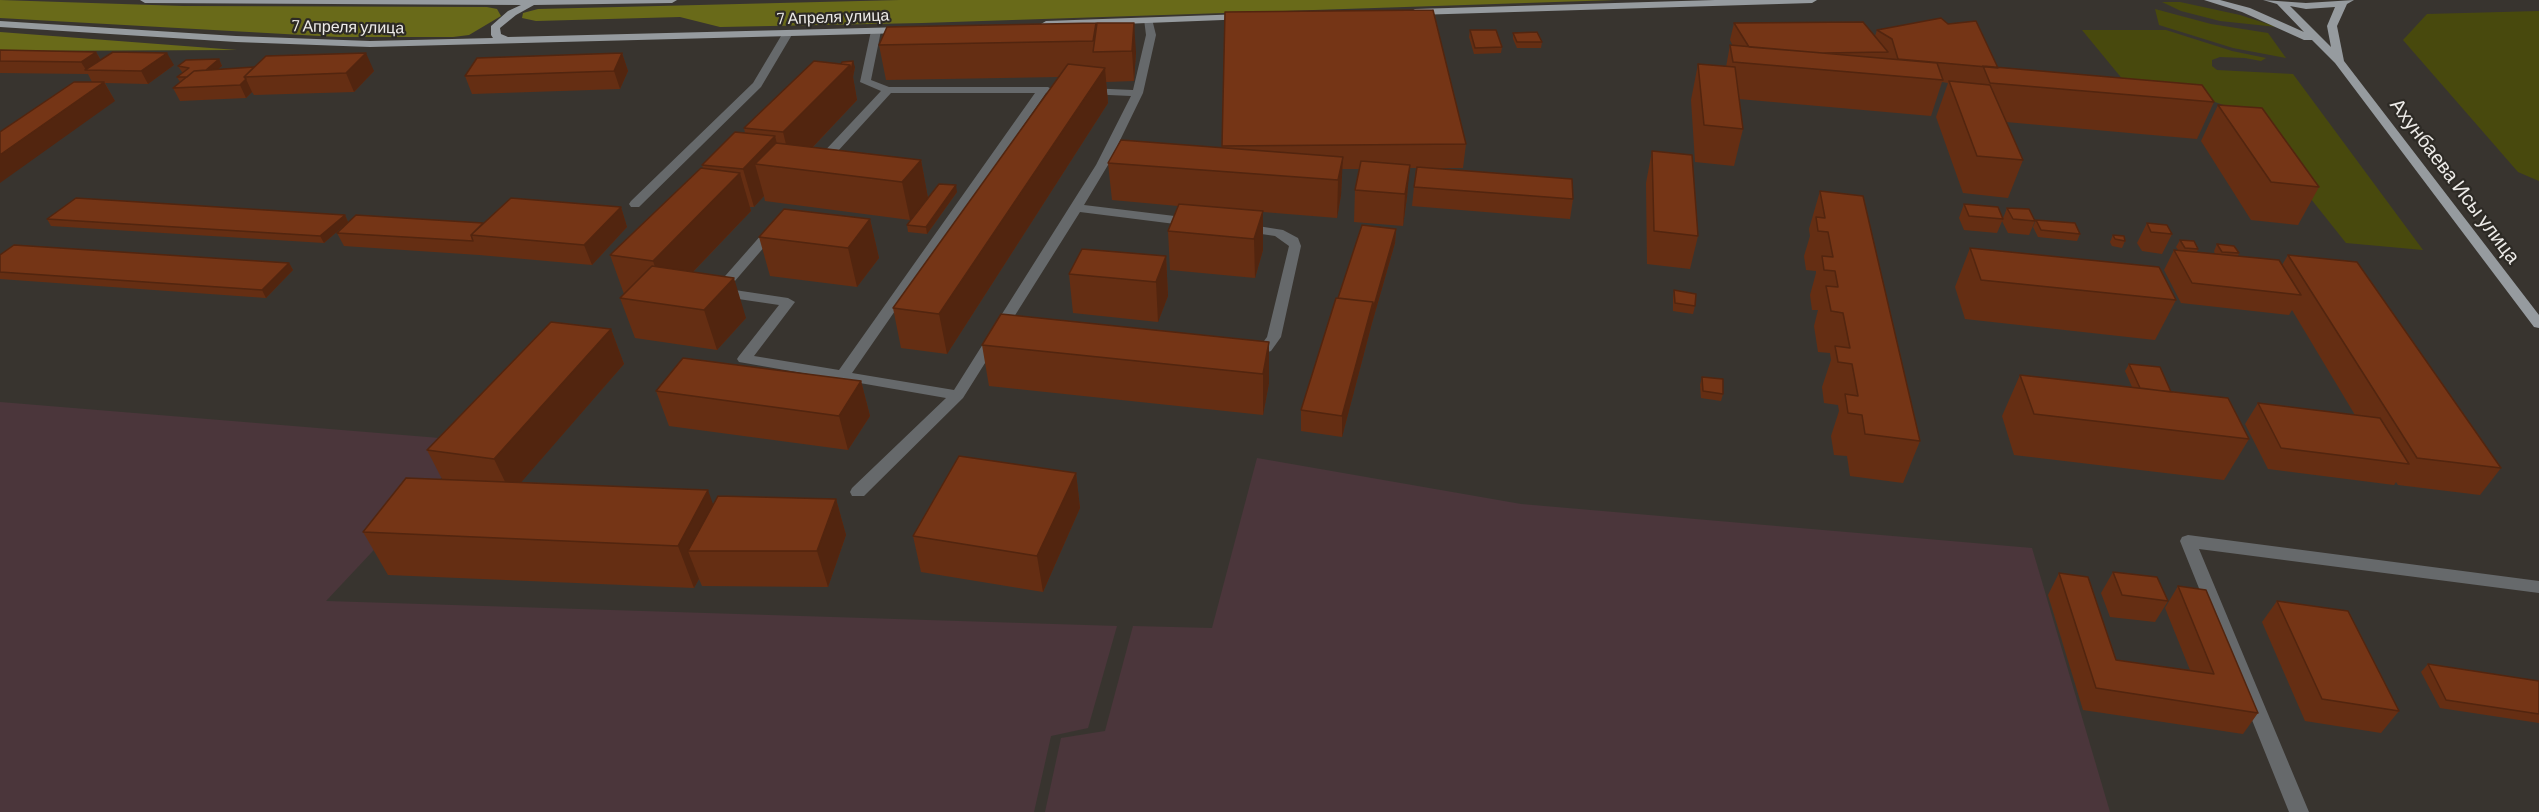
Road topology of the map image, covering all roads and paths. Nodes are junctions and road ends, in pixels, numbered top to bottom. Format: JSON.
{"nodes":[{"id":1,"x":145,"y":0,"type":"edge"},
{"id":2,"x":672,"y":0,"type":"edge"},
{"id":3,"x":1812,"y":0,"type":"edge"},
{"id":4,"x":2209,"y":0,"type":"edge"},
{"id":5,"x":2268,"y":0,"type":"edge"},
{"id":6,"x":541,"y":2,"type":"junction"},
{"id":7,"x":2346,"y":2,"type":"edge"},
{"id":8,"x":2281,"y":3,"type":"junction"},
{"id":9,"x":1407,"y":12,"type":"edge"},
{"id":10,"x":1254,"y":17,"type":"edge"},
{"id":11,"x":1148,"y":21,"type":"junction"},
{"id":12,"x":0,"y":24,"type":"edge"},
{"id":13,"x":1033,"y":25,"type":"edge"},
{"id":14,"x":918,"y":29,"type":"edge"},
{"id":15,"x":876,"y":31,"type":"junction"},
{"id":16,"x":789,"y":33,"type":"junction"},
{"id":17,"x":507,"y":41,"type":"junction"},
{"id":18,"x":2339,"y":61,"type":"junction"},
{"id":19,"x":888,"y":90,"type":"junction"},
{"id":20,"x":1078,"y":91,"type":"edge"},
{"id":21,"x":1138,"y":93,"type":"junction"},
{"id":22,"x":823,"y":160,"type":"edge"},
{"id":23,"x":635,"y":204,"type":"dead end"},
{"id":24,"x":1076,"y":208,"type":"junction"},
{"id":25,"x":1200,"y":223,"type":"edge"},
{"id":26,"x":776,"y":226,"type":"edge"},
{"id":27,"x":1234,"y":227,"type":"edge"},
{"id":28,"x":2539,"y":324,"type":"edge"},
{"id":29,"x":1236,"y":356,"type":"edge"},
{"id":30,"x":842,"y":377,"type":"junction"},
{"id":31,"x":958,"y":395,"type":"junction"},
{"id":32,"x":858,"y":492,"type":"dead end"},
{"id":33,"x":2539,"y":587,"type":"edge"},
{"id":34,"x":2299,"y":812,"type":"edge"}],
"edges":[{"from":1,"to":6,"type":"main road","name":"7 Апреля улица"},
{"from":2,"to":6,"type":"main road","name":"7 Апреля улица"},
{"from":3,"to":9,"type":"main road"},
{"from":4,"to":18,"type":"main road"},
{"from":5,"to":8,"type":"main road"},
{"from":6,"to":17,"type":"main road"},
{"from":7,"to":8,"type":"main road"},
{"from":7,"to":18,"type":"main road","name":"Ахунбаева Исы улица"},
{"from":8,"to":18,"type":"main road","name":"Ахунбаева Исы улица"},
{"from":10,"to":11,"type":"main road"},
{"from":11,"to":13,"type":"main road"},
{"from":11,"to":21,"type":"street"},
{"from":12,"to":17,"type":"main road","name":"7 Апреля улица"},
{"from":14,"to":15,"type":"main road","name":"7 Апреля улица"},
{"from":15,"to":16,"type":"main road","name":"7 Апреля улица"},
{"from":15,"to":19,"type":"street"},
{"from":16,"to":17,"type":"main road","name":"7 Апреля улица"},
{"from":16,"to":23,"type":"street"},
{"from":18,"to":28,"type":"main road","name":"Ахунбаева Исы улица"},
{"from":19,"to":22,"type":"street"},
{"from":19,"to":30,"type":"street"},
{"from":20,"to":21,"type":"street"},
{"from":21,"to":24,"type":"street"},
{"from":24,"to":25,"type":"street"},
{"from":24,"to":31,"type":"street"},
{"from":26,"to":30,"type":"street"},
{"from":27,"to":29,"type":"street"},
{"from":30,"to":31,"type":"street"},
{"from":31,"to":32,"type":"street"},
{"from":33,"to":34,"type":"street"}]}
